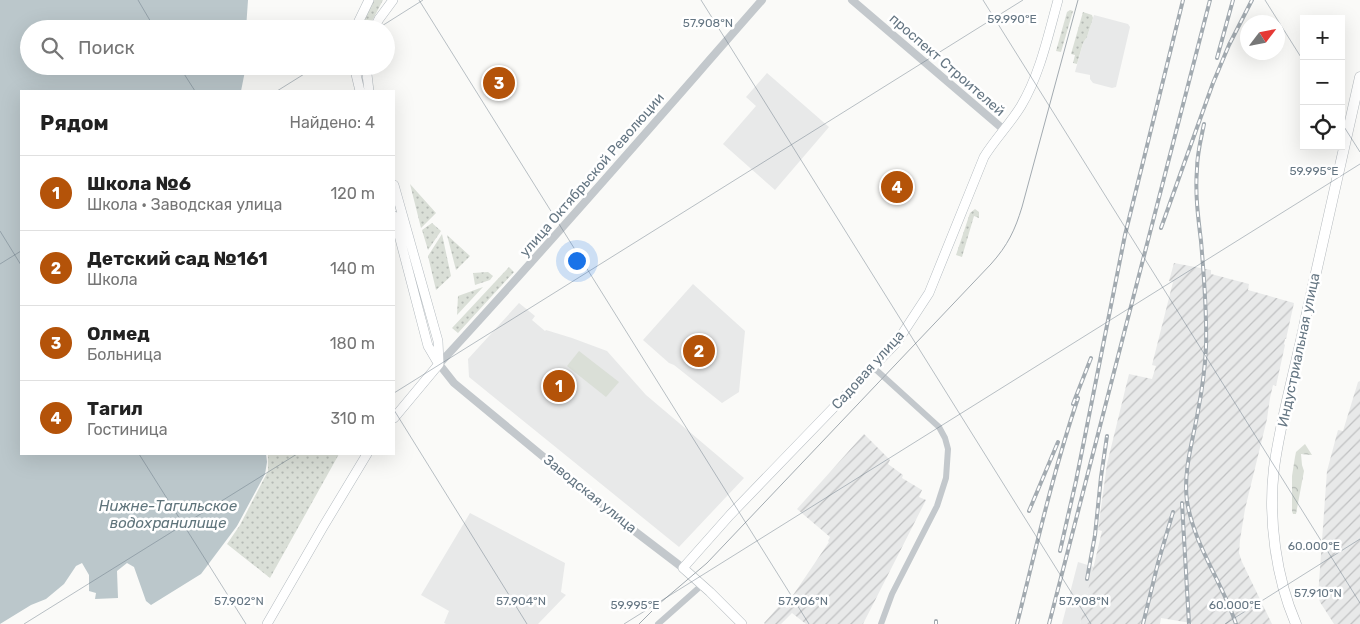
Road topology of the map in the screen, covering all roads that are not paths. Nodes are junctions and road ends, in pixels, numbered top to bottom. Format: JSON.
{"nodes":[{"id":1,"x":369,"y":0,"type":"edge"},
{"id":2,"x":393,"y":0,"type":"edge"},
{"id":3,"x":762,"y":0,"type":"edge"},
{"id":4,"x":852,"y":0,"type":"edge"},
{"id":5,"x":1058,"y":0,"type":"edge"},
{"id":6,"x":386,"y":4,"type":"edge"},
{"id":7,"x":359,"y":20,"type":"edge"},
{"id":8,"x":378,"y":20,"type":"edge"},
{"id":9,"x":356,"y":75,"type":"edge"},
{"id":10,"x":367,"y":75,"type":"edge"},
{"id":11,"x":1360,"y":77,"type":"edge"},
{"id":12,"x":360,"y":90,"type":"edge"},
{"id":13,"x":369,"y":90,"type":"edge"},
{"id":14,"x":1003,"y":129,"type":"junction"},
{"id":15,"x":395,"y":189,"type":"edge"},
{"id":16,"x":395,"y":220,"type":"edge"},
{"id":17,"x":439,"y":364,"type":"junction"},
{"id":18,"x":872,"y":367,"type":"junction"},
{"id":19,"x":395,"y":417,"type":"edge"},
{"id":20,"x":366,"y":455,"type":"edge"},
{"id":21,"x":683,"y":568,"type":"junction"},
{"id":22,"x":702,"y":585,"type":"junction"},
{"id":23,"x":267,"y":624,"type":"edge"},
{"id":24,"x":658,"y":624,"type":"edge"},
{"id":25,"x":742,"y":624,"type":"edge"},
{"id":26,"x":881,"y":624,"type":"edge"},
{"id":27,"x":1296,"y":624,"type":"edge"}],
"edges":[{"from":1,"to":7,"type":"main road"},
{"from":2,"to":6,"type":"main road"},
{"from":3,"to":17,"type":"street","name":"улица Октябрьской Революции"},
{"from":4,"to":14,"type":"street","name":"проспект Строителей"},
{"from":5,"to":14,"type":"main road","name":"Садовая улица"},
{"from":6,"to":8,"type":"main road"},
{"from":9,"to":12,"type":"main road"},
{"from":10,"to":13,"type":"main road"},
{"from":11,"to":27,"type":"main road","name":"Индустриальная улица"},
{"from":14,"to":18,"type":"main road","name":"Садовая улица"},
{"from":15,"to":17,"type":"main road"},
{"from":16,"to":17,"type":"main road","name":"Заводская улица"},
{"from":17,"to":19,"type":"main road"},
{"from":17,"to":21,"type":"street","name":"Заводская улица"},
{"from":18,"to":21,"type":"main road","name":"Садовая улица"},
{"from":18,"to":26,"type":"street"},
{"from":20,"to":23,"type":"main road"},
{"from":21,"to":22,"type":"main road","name":"Заводская улица"},
{"from":22,"to":24,"type":"street"},
{"from":22,"to":25,"type":"main road","name":"Заводская улица"}]}
